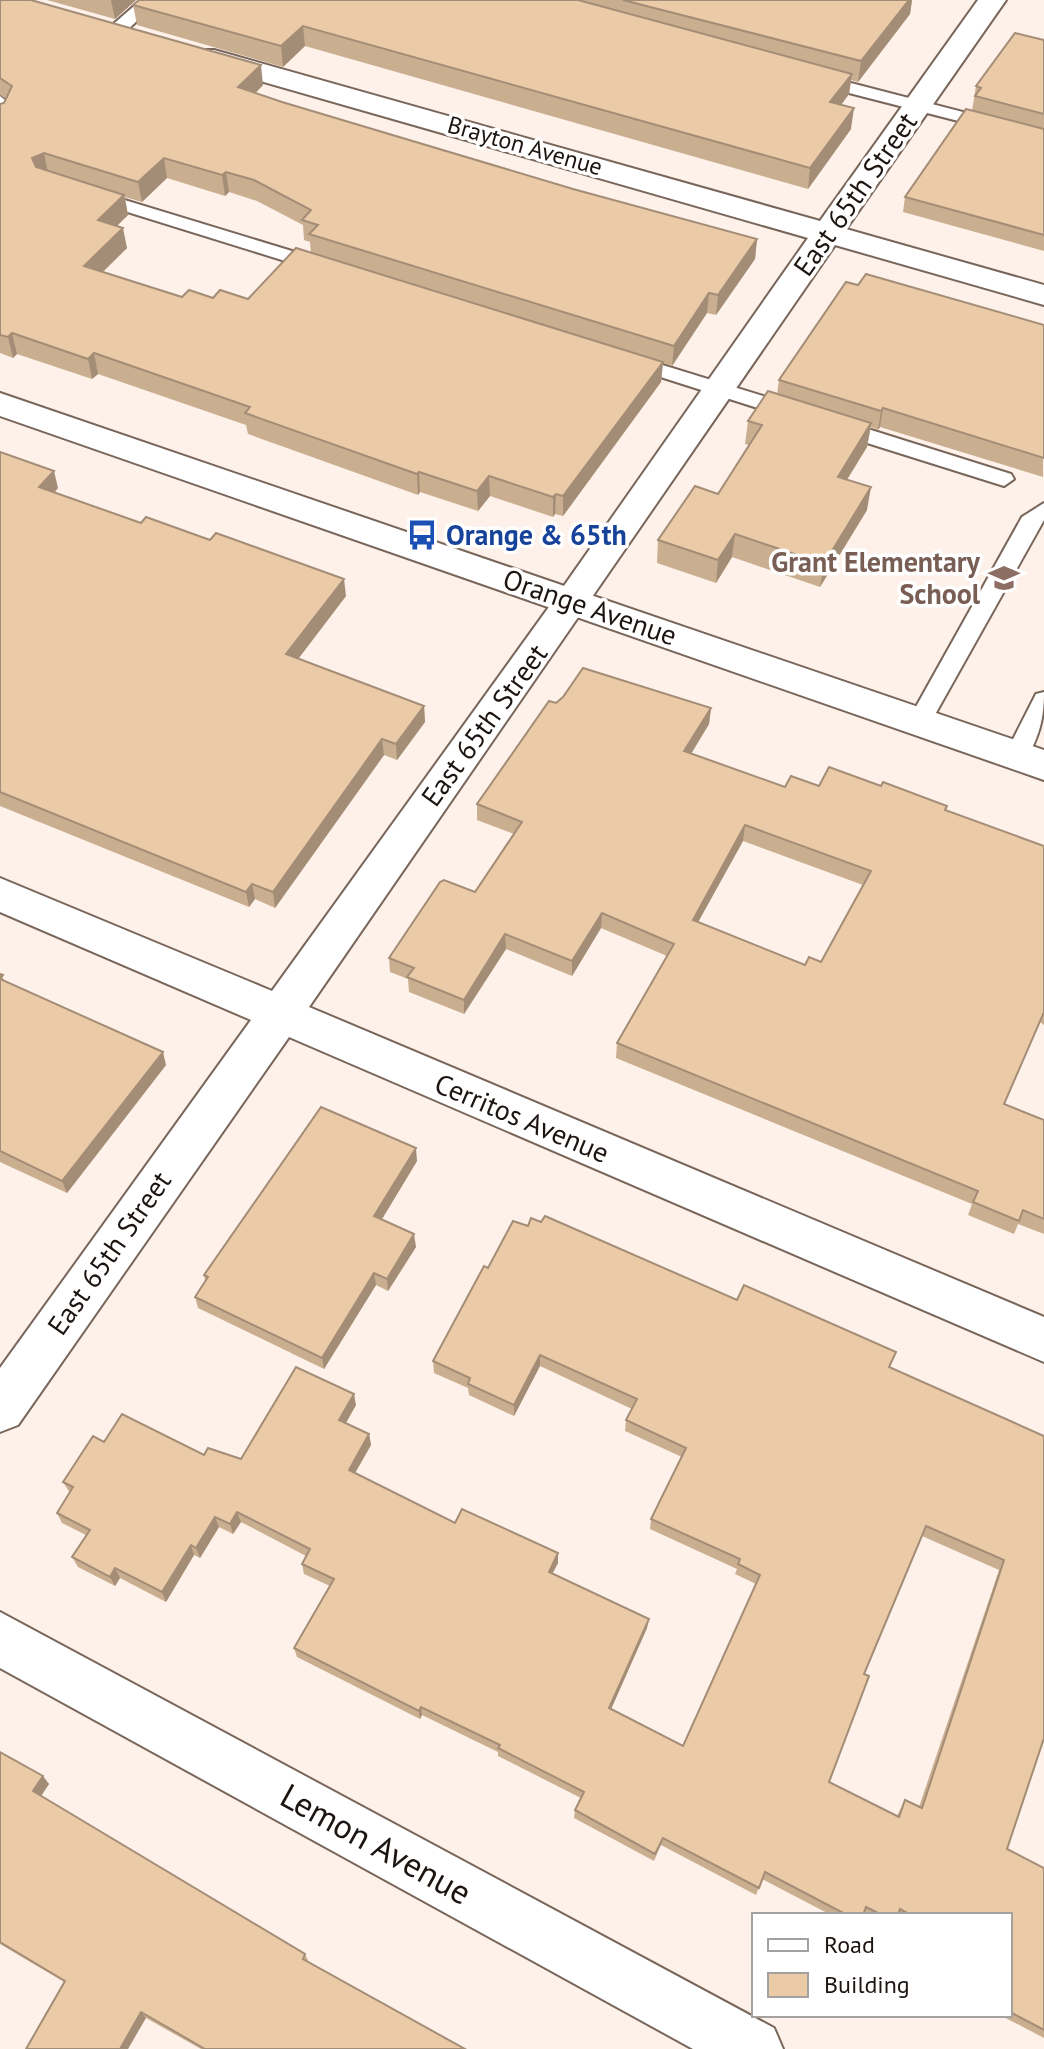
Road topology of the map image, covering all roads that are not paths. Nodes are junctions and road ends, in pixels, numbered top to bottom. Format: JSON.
{"nodes":[{"id":1,"x":151,"y":0,"type":"edge"},
{"id":2,"x":992,"y":0,"type":"edge"},
{"id":3,"x":102,"y":27,"type":"joint"},
{"id":4,"x":146,"y":39,"type":"edge"},
{"id":5,"x":176,"y":48,"type":"edge"},
{"id":6,"x":799,"y":74,"type":"edge"},
{"id":7,"x":0,"y":101,"type":"edge"},
{"id":8,"x":918,"y":105,"type":"junction"},
{"id":9,"x":0,"y":118,"type":"edge"},
{"id":10,"x":1044,"y":138,"type":"edge"},
{"id":11,"x":77,"y":190,"type":"edge"},
{"id":12,"x":829,"y":232,"type":"junction"},
{"id":13,"x":336,"y":271,"type":"edge"},
{"id":14,"x":1044,"y":295,"type":"edge"},
{"id":15,"x":610,"y":356,"type":"edge"},
{"id":16,"x":717,"y":389,"type":"junction"},
{"id":17,"x":0,"y":404,"type":"edge"},
{"id":18,"x":1004,"y":479,"type":"dead end"},
{"id":19,"x":1044,"y":510,"type":"edge"},
{"id":20,"x":572,"y":602,"type":"junction"},
{"id":21,"x":1044,"y":700,"type":"edge"},
{"id":22,"x":920,"y":721,"type":"junction"},
{"id":23,"x":1030,"y":760,"type":"edge"},
{"id":24,"x":0,"y":894,"type":"edge"},
{"id":25,"x":278,"y":1014,"type":"junction"},
{"id":26,"x":1044,"y":1340,"type":"edge"},
{"id":27,"x":0,"y":1409,"type":"edge"},
{"id":28,"x":0,"y":1639,"type":"edge"},
{"id":29,"x":753,"y":2049,"type":"edge"}],
"edges":[{"from":1,"to":3,"type":"lane"},
{"from":2,"to":8,"type":"street","name":"East 65th Street"},
{"from":3,"to":4,"type":"street"},
{"from":5,"to":12,"type":"street","name":"Brayton Avenue"},
{"from":6,"to":8,"type":"lane"},
{"from":7,"to":9,"type":"lane"},
{"from":8,"to":10,"type":"lane"},
{"from":8,"to":12,"type":"street","name":"East 65th Street"},
{"from":11,"to":13,"type":"lane"},
{"from":12,"to":14,"type":"street","name":"Brayton Avenue"},
{"from":12,"to":16,"type":"street","name":"East 65th Street"},
{"from":15,"to":16,"type":"lane"},
{"from":16,"to":18,"type":"lane"},
{"from":16,"to":20,"type":"street","name":"East 65th Street"},
{"from":17,"to":20,"type":"street","name":"Orange Avenue"},
{"from":19,"to":22,"type":"lane"},
{"from":20,"to":22,"type":"street","name":"Orange Avenue"},
{"from":20,"to":25,"type":"street","name":"East 65th Street"},
{"from":21,"to":23,"type":"lane"},
{"from":22,"to":23,"type":"street","name":"Orange Avenue"},
{"from":24,"to":25,"type":"street","name":"Cerritos Avenue"},
{"from":25,"to":26,"type":"street","name":"Cerritos Avenue"},
{"from":25,"to":27,"type":"street","name":"East 65th Street"},
{"from":28,"to":29,"type":"street","name":"Lemon Avenue"}]}
